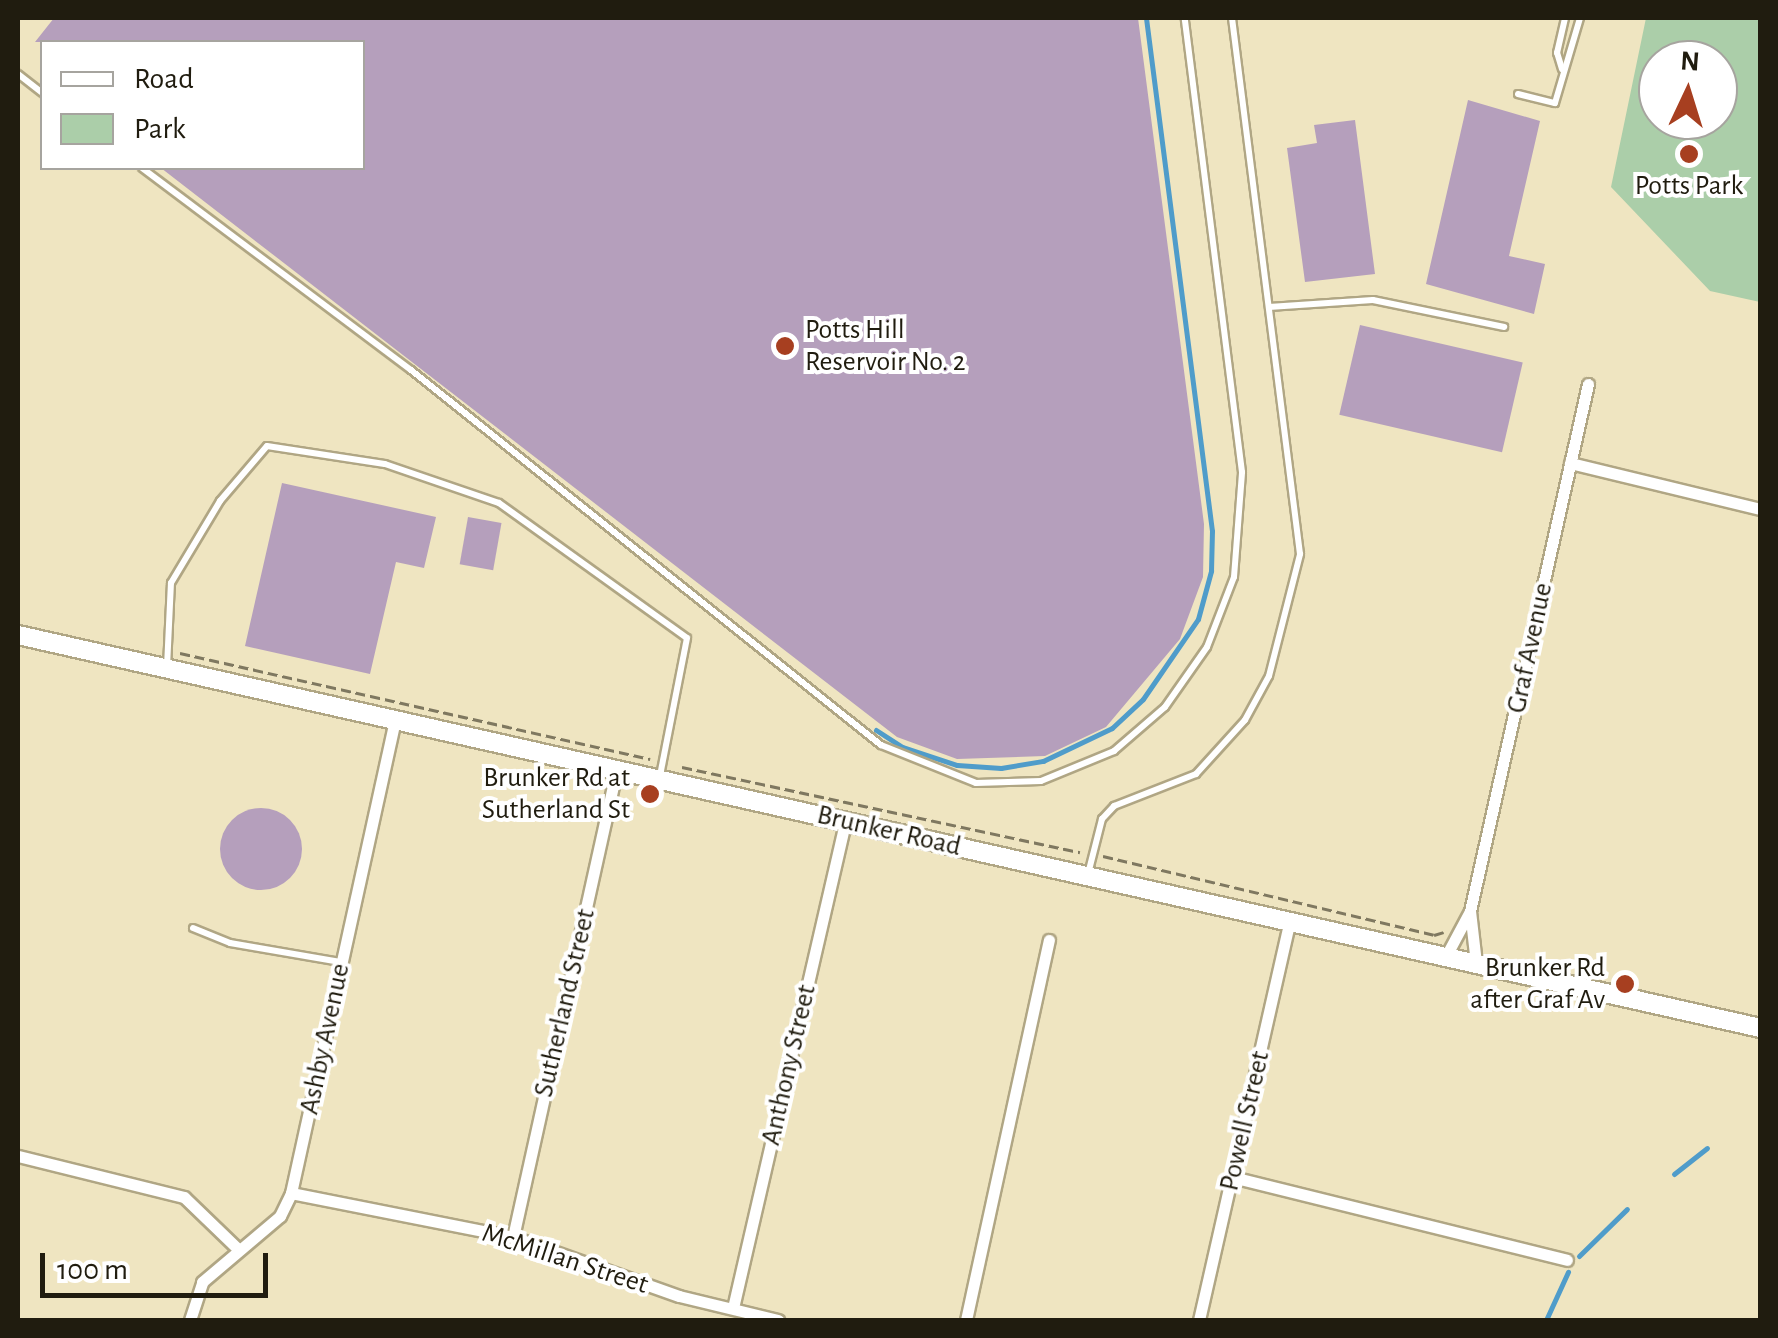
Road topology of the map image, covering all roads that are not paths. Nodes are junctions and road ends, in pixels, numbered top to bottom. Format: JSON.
{"nodes":[{"id":1,"x":1185,"y":18,"type":"edge"},
{"id":2,"x":1232,"y":18,"type":"edge"},
{"id":3,"x":1565,"y":18,"type":"edge"},
{"id":4,"x":1580,"y":18,"type":"edge"},
{"id":5,"x":1562,"y":70,"type":"junction"},
{"id":6,"x":18,"y":74,"type":"edge"},
{"id":7,"x":40,"y":90,"type":"edge"},
{"id":8,"x":1518,"y":94,"type":"dead end"},
{"id":9,"x":145,"y":170,"type":"edge"},
{"id":10,"x":1269,"y":307,"type":"junction"},
{"id":11,"x":1504,"y":327,"type":"dead end"},
{"id":12,"x":1588,"y":384,"type":"dead end"},
{"id":13,"x":1570,"y":463,"type":"junction"},
{"id":14,"x":1760,"y":509,"type":"edge"},
{"id":15,"x":18,"y":635,"type":"edge"},
{"id":16,"x":167,"y":659,"type":"junction"},
{"id":17,"x":395,"y":720,"type":"junction"},
{"id":18,"x":617,"y":769,"type":"junction"},
{"id":19,"x":661,"y":771,"type":"junction"},
{"id":20,"x":845,"y":822,"type":"junction"},
{"id":21,"x":1088,"y":875,"type":"junction"},
{"id":22,"x":1470,"y":911,"type":"junction"},
{"id":23,"x":1290,"y":921,"type":"junction"},
{"id":24,"x":193,"y":928,"type":"dead end"},
{"id":25,"x":1049,"y":940,"type":"dead end"},
{"id":26,"x":1446,"y":956,"type":"junction"},
{"id":27,"x":342,"y":962,"type":"junction"},
{"id":28,"x":1476,"y":963,"type":"junction"},
{"id":29,"x":1760,"y":1028,"type":"edge"},
{"id":30,"x":18,"y":1156,"type":"edge"},
{"id":31,"x":1232,"y":1178,"type":"junction"},
{"id":32,"x":291,"y":1193,"type":"junction"},
{"id":33,"x":513,"y":1237,"type":"junction"},
{"id":34,"x":239,"y":1250,"type":"junction"},
{"id":35,"x":1568,"y":1260,"type":"dead end"},
{"id":36,"x":733,"y":1308,"type":"junction"},
{"id":37,"x":190,"y":1320,"type":"edge"},
{"id":38,"x":778,"y":1320,"type":"edge"},
{"id":39,"x":966,"y":1320,"type":"edge"},
{"id":40,"x":1199,"y":1320,"type":"edge"}],
"edges":[{"from":1,"to":9,"type":"lane"},
{"from":2,"to":10,"type":"lane"},
{"from":3,"to":5,"type":"lane"},
{"from":4,"to":5,"type":"lane"},
{"from":5,"to":8,"type":"lane"},
{"from":6,"to":7,"type":"lane"},
{"from":10,"to":11,"type":"lane"},
{"from":10,"to":21,"type":"lane"},
{"from":12,"to":13,"type":"street","name":"Graf Avenue"},
{"from":13,"to":14,"type":"street"},
{"from":13,"to":22,"type":"street","name":"Graf Avenue"},
{"from":15,"to":16,"type":"main road","name":"Brunker Road"},
{"from":16,"to":17,"type":"main road","name":"Brunker Road"},
{"from":16,"to":19,"type":"lane"},
{"from":17,"to":18,"type":"main road","name":"Brunker Road"},
{"from":17,"to":27,"type":"street","name":"Ashby Avenue"},
{"from":18,"to":19,"type":"main road","name":"Brunker Road"},
{"from":18,"to":33,"type":"street","name":"Sutherland Street"},
{"from":19,"to":20,"type":"main road","name":"Brunker Road"},
{"from":20,"to":21,"type":"main road","name":"Brunker Road"},
{"from":20,"to":36,"type":"street","name":"Anthony Street"},
{"from":21,"to":23,"type":"main road","name":"Brunker Road"},
{"from":22,"to":26,"type":"street","name":"Graf Avenue"},
{"from":22,"to":28,"type":"street","name":"Graf Avenue"},
{"from":23,"to":26,"type":"main road","name":"Brunker Road"},
{"from":23,"to":31,"type":"street","name":"Powell Street"},
{"from":24,"to":27,"type":"lane"},
{"from":25,"to":39,"type":"street"},
{"from":26,"to":28,"type":"main road","name":"Brunker Road"},
{"from":27,"to":32,"type":"street","name":"Ashby Avenue"},
{"from":28,"to":29,"type":"main road","name":"Brunker Road"},
{"from":30,"to":34,"type":"street"},
{"from":31,"to":35,"type":"street"},
{"from":31,"to":40,"type":"street","name":"Powell Street"},
{"from":32,"to":33,"type":"street","name":"McMillan Street"},
{"from":32,"to":34,"type":"street","name":"Ashby Avenue"},
{"from":33,"to":36,"type":"street","name":"McMillan Street"},
{"from":34,"to":37,"type":"street","name":"Ashby Avenue"},
{"from":36,"to":38,"type":"street","name":"McMillan Street"}]}
